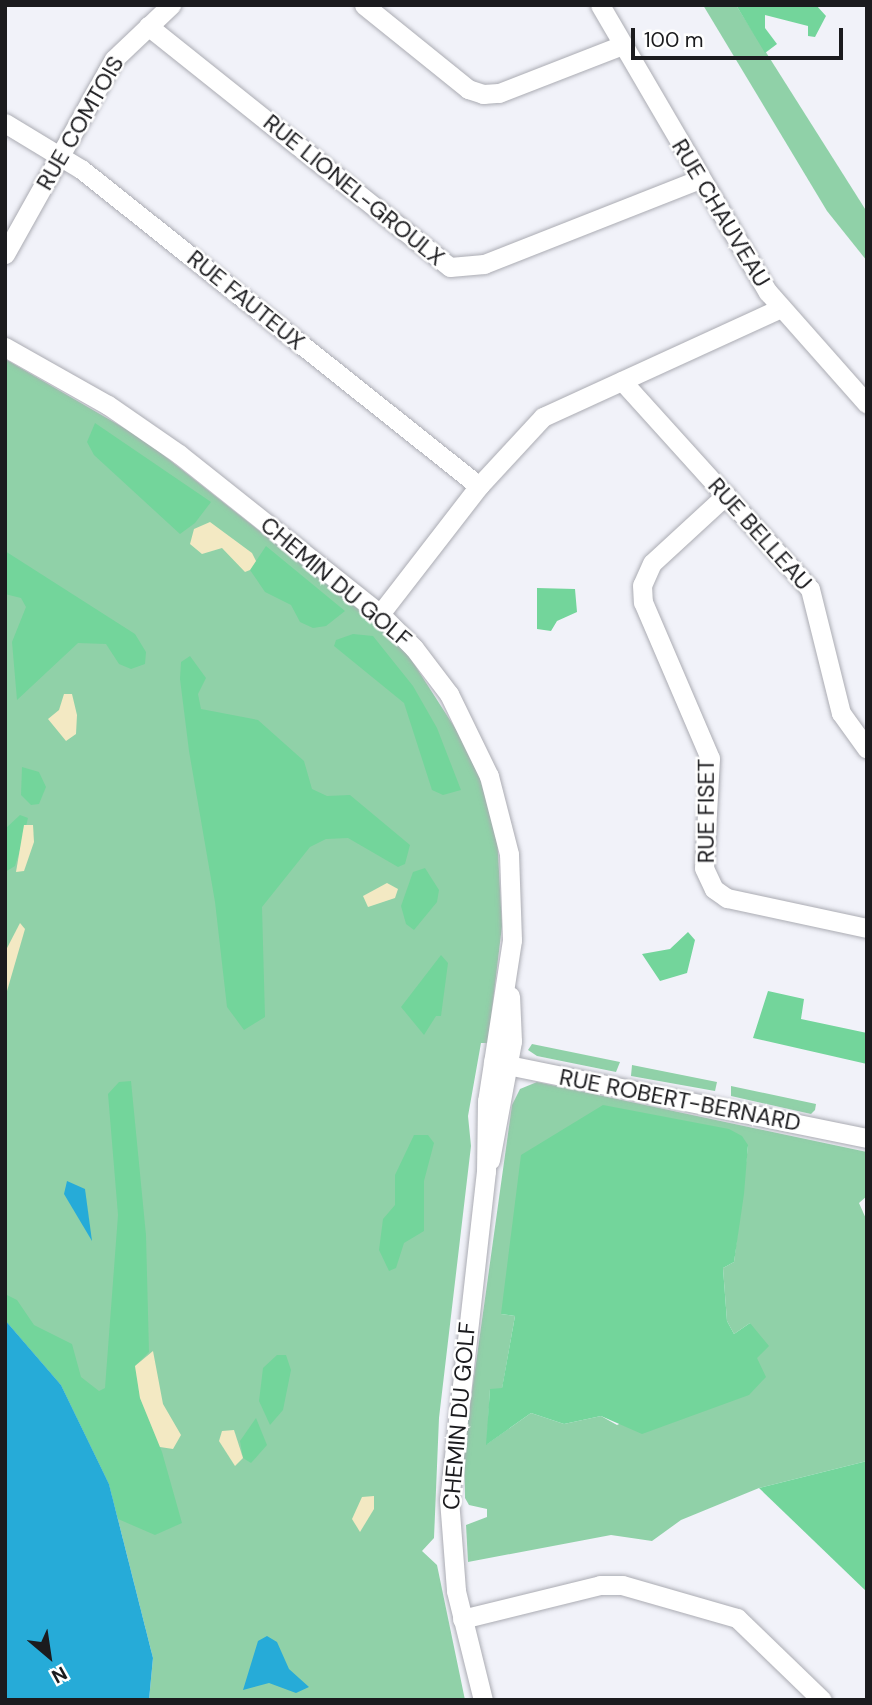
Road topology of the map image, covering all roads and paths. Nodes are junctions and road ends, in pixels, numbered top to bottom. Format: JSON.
{"nodes":[{"id":1,"x":171,"y":5,"type":"edge"},
{"id":2,"x":364,"y":5,"type":"edge"},
{"id":3,"x":600,"y":5,"type":"edge"},
{"id":4,"x":148,"y":26,"type":"junction"},
{"id":5,"x":622,"y":45,"type":"junction"},
{"id":6,"x":5,"y":123,"type":"edge"},
{"id":7,"x":61,"y":154,"type":"junction"},
{"id":8,"x":700,"y":179,"type":"junction"},
{"id":9,"x":5,"y":254,"type":"edge"},
{"id":10,"x":780,"y":308,"type":"junction"},
{"id":11,"x":5,"y":347,"type":"edge"},
{"id":12,"x":622,"y":381,"type":"junction"},
{"id":13,"x":867,"y":404,"type":"edge"},
{"id":14,"x":479,"y":486,"type":"junction"},
{"id":15,"x":726,"y":495,"type":"junction"},
{"id":16,"x":380,"y":614,"type":"junction"},
{"id":17,"x":867,"y":749,"type":"edge"},
{"id":18,"x":867,"y":928,"type":"edge"},
{"id":19,"x":501,"y":1063,"type":"junction"},
{"id":20,"x":867,"y":1138,"type":"edge"},
{"id":21,"x":462,"y":1619,"type":"junction"},
{"id":22,"x":483,"y":1700,"type":"edge"},
{"id":23,"x":822,"y":1700,"type":"edge"}],
"edges":[{"from":1,"to":4,"type":"street","name":"RUE COMTOIS"},
{"from":2,"to":5,"type":"street"},
{"from":3,"to":5,"type":"street","name":"RUE CHAUVEAU"},
{"from":4,"to":7,"type":"street","name":"RUE COMTOIS"},
{"from":4,"to":8,"type":"street","name":"RUE LIONEL-GROULX"},
{"from":5,"to":8,"type":"street","name":"RUE CHAUVEAU"},
{"from":6,"to":7,"type":"street","name":"RUE FAUTEUX"},
{"from":7,"to":9,"type":"street","name":"RUE COMTOIS"},
{"from":7,"to":14,"type":"street","name":"RUE FAUTEUX"},
{"from":8,"to":10,"type":"street","name":"RUE CHAUVEAU"},
{"from":10,"to":12,"type":"street"},
{"from":10,"to":13,"type":"street","name":"RUE CHAUVEAU"},
{"from":11,"to":16,"type":"street","name":"CHEMIN DU GOLF"},
{"from":12,"to":14,"type":"street"},
{"from":12,"to":15,"type":"street","name":"RUE BELLEAU"},
{"from":14,"to":16,"type":"street"},
{"from":15,"to":17,"type":"street","name":"RUE BELLEAU"},
{"from":15,"to":18,"type":"street","name":"RUE FISET"},
{"from":16,"to":19,"type":"street","name":"CHEMIN DU GOLF"},
{"from":19,"to":20,"type":"street","name":"RUE ROBERT-BERNARD"},
{"from":19,"to":21,"type":"street","name":"CHEMIN DU GOLF"},
{"from":21,"to":22,"type":"street","name":"CHEMIN DU GOLF"},
{"from":21,"to":23,"type":"street"}]}
